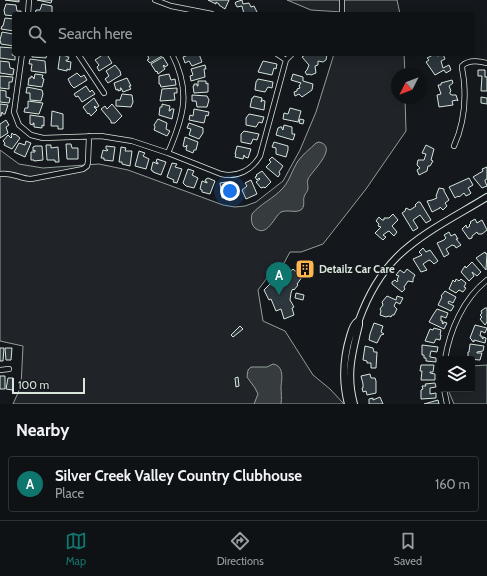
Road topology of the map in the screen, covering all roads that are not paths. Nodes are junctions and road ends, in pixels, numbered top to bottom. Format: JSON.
{"nodes":[{"id":1,"x":29,"y":0,"type":"edge"},
{"id":2,"x":155,"y":0,"type":"edge"},
{"id":3,"x":342,"y":0,"type":"edge"},
{"id":4,"x":28,"y":12,"type":"edge"},
{"id":5,"x":202,"y":12,"type":"edge"},
{"id":6,"x":342,"y":12,"type":"edge"},
{"id":7,"x":22,"y":56,"type":"edge"},
{"id":8,"x":79,"y":56,"type":"edge"},
{"id":9,"x":173,"y":56,"type":"edge"},
{"id":10,"x":280,"y":56,"type":"edge"},
{"id":11,"x":290,"y":56,"type":"edge"},
{"id":12,"x":286,"y":60,"type":"junction"},
{"id":13,"x":487,"y":63,"type":"edge"},
{"id":14,"x":104,"y":93,"type":"dead end"},
{"id":15,"x":89,"y":136,"type":"junction"},
{"id":16,"x":454,"y":146,"type":"dead end"},
{"id":17,"x":168,"y":153,"type":"junction"},
{"id":18,"x":0,"y":174,"type":"edge"},
{"id":19,"x":487,"y":197,"type":"edge"},
{"id":20,"x":487,"y":280,"type":"edge"},
{"id":21,"x":446,"y":356,"type":"edge"},
{"id":22,"x":347,"y":368,"type":"junction"},
{"id":23,"x":10,"y":369,"type":"dead end"},
{"id":24,"x":0,"y":370,"type":"edge"},
{"id":25,"x":445,"y":392,"type":"edge"},
{"id":26,"x":348,"y":404,"type":"edge"},
{"id":27,"x":354,"y":404,"type":"edge"},
{"id":28,"x":447,"y":404,"type":"edge"}],
"edges":[{"from":1,"to":4,"type":"street"},
{"from":2,"to":5,"type":"street"},
{"from":3,"to":6,"type":"street"},
{"from":7,"to":15,"type":"street"},
{"from":8,"to":14,"type":"street"},
{"from":9,"to":17,"type":"street"},
{"from":10,"to":12,"type":"street"},
{"from":11,"to":12,"type":"street"},
{"from":12,"to":17,"type":"street"},
{"from":13,"to":16,"type":"street"},
{"from":15,"to":17,"type":"street"},
{"from":15,"to":18,"type":"street"},
{"from":19,"to":22,"type":"street"},
{"from":20,"to":21,"type":"street"},
{"from":22,"to":26,"type":"street"},
{"from":22,"to":27,"type":"street"},
{"from":23,"to":24,"type":"street"},
{"from":25,"to":28,"type":"street"}]}
